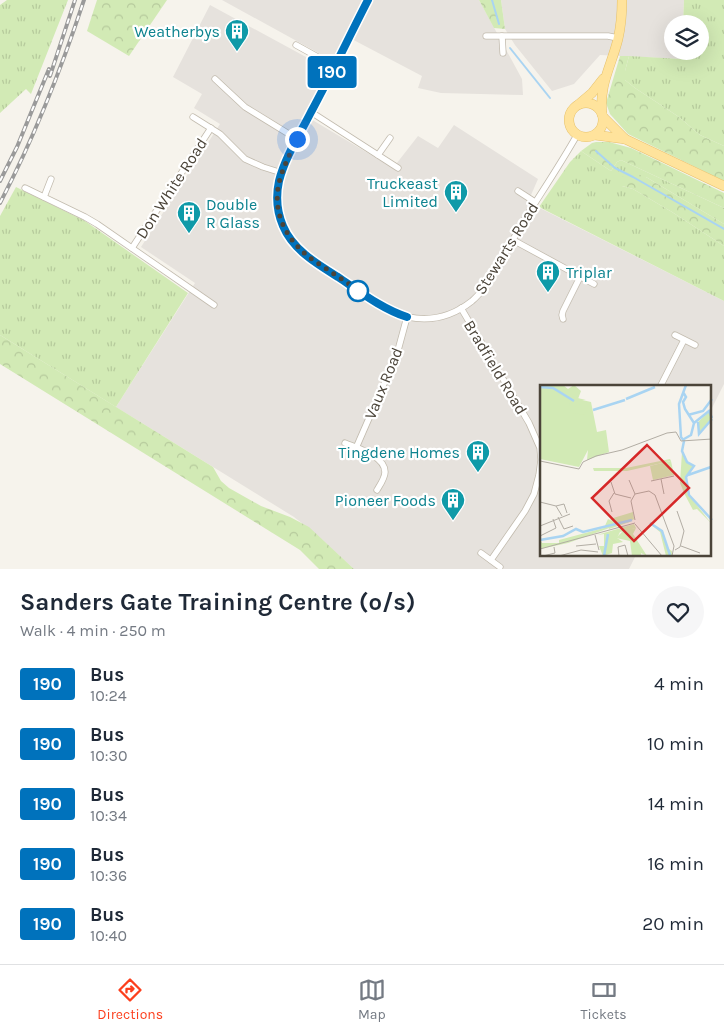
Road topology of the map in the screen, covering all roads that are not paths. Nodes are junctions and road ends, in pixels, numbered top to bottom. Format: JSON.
{"nodes":[{"id":1,"x":368,"y":0,"type":"edge"},
{"id":2,"x":622,"y":0,"type":"edge"},
{"id":3,"x":486,"y":36,"type":"dead end"},
{"id":4,"x":502,"y":36,"type":"junction"},
{"id":5,"x":618,"y":38,"type":"junction"},
{"id":6,"x":296,"y":45,"type":"dead end"},
{"id":7,"x":503,"y":53,"type":"dead end"},
{"id":8,"x":334,"y":66,"type":"junction"},
{"id":9,"x":605,"y":77,"type":"junction"},
{"id":10,"x":216,"y":79,"type":"dead end"},
{"id":11,"x":579,"y":104,"type":"junction"},
{"id":12,"x":311,"y":112,"type":"junction"},
{"id":13,"x":602,"y":116,"type":"junction"},
{"id":14,"x":193,"y":117,"type":"dead end"},
{"id":15,"x":211,"y":128,"type":"junction"},
{"id":16,"x":578,"y":135,"type":"junction"},
{"id":17,"x":594,"y":135,"type":"junction"},
{"id":18,"x":390,"y":138,"type":"dead end"},
{"id":19,"x":297,"y":139,"type":"junction"},
{"id":20,"x":625,"y":139,"type":"junction"},
{"id":21,"x":378,"y":155,"type":"junction"},
{"id":22,"x":398,"y":168,"type":"dead end"},
{"id":23,"x":282,"y":173,"type":"junction"},
{"id":24,"x":51,"y":179,"type":"dead end"},
{"id":25,"x":724,"y":186,"type":"edge"},
{"id":26,"x":25,"y":188,"type":"dead end"},
{"id":27,"x":518,"y":191,"type":"dead end"},
{"id":28,"x":44,"y":197,"type":"junction"},
{"id":29,"x":535,"y":202,"type":"junction"},
{"id":30,"x":513,"y":240,"type":"junction"},
{"id":31,"x":132,"y":248,"type":"junction"},
{"id":32,"x":580,"y":277,"type":"junction"},
{"id":33,"x":594,"y":284,"type":"dead end"},
{"id":34,"x":214,"y":305,"type":"dead end"},
{"id":35,"x":462,"y":308,"type":"junction"},
{"id":36,"x":407,"y":317,"type":"junction"},
{"id":37,"x":563,"y":318,"type":"dead end"},
{"id":38,"x":675,"y":335,"type":"dead end"},
{"id":39,"x":684,"y":340,"type":"junction"},
{"id":40,"x":695,"y":345,"type":"dead end"},
{"id":41,"x":661,"y":385,"type":"edge"},
{"id":42,"x":345,"y":443,"type":"dead end"},
{"id":43,"x":356,"y":448,"type":"junction"},
{"id":44,"x":540,"y":448,"type":"edge"},
{"id":45,"x":540,"y":468,"type":"edge"},
{"id":46,"x":377,"y":490,"type":"dead end"},
{"id":47,"x":481,"y":553,"type":"dead end"},
{"id":48,"x":490,"y":560,"type":"junction"},
{"id":49,"x":500,"y":567,"type":"dead end"}],
"edges":[{"from":1,"to":8,"type":"street"},
{"from":2,"to":5,"type":"main road"},
{"from":3,"to":4,"type":"street"},
{"from":4,"to":5,"type":"street"},
{"from":4,"to":7,"type":"street"},
{"from":5,"to":9,"type":"main road"},
{"from":6,"to":8,"type":"street"},
{"from":8,"to":12,"type":"street"},
{"from":9,"to":11,"type":"main road"},
{"from":9,"to":13,"type":"main road"},
{"from":10,"to":19,"type":"street"},
{"from":11,"to":13,"type":"main road"},
{"from":11,"to":16,"type":"main road"},
{"from":12,"to":19,"type":"street"},
{"from":12,"to":21,"type":"street"},
{"from":13,"to":17,"type":"main road"},
{"from":13,"to":20,"type":"main road"},
{"from":14,"to":15,"type":"street","name":"Don White Road"},
{"from":15,"to":23,"type":"street","name":"Don White Road"},
{"from":15,"to":31,"type":"street","name":"Don White Road"},
{"from":16,"to":17,"type":"main road"},
{"from":16,"to":29,"type":"street","name":"Stewarts Road"},
{"from":17,"to":20,"type":"main road"},
{"from":18,"to":21,"type":"street"},
{"from":19,"to":23,"type":"street"},
{"from":20,"to":25,"type":"main road"},
{"from":21,"to":22,"type":"street"},
{"from":23,"to":36,"type":"street"},
{"from":24,"to":28,"type":"street"},
{"from":26,"to":28,"type":"street","name":"Don White Road"},
{"from":27,"to":29,"type":"street"},
{"from":28,"to":31,"type":"street","name":"Don White Road"},
{"from":29,"to":30,"type":"street","name":"Stewarts Road"},
{"from":30,"to":32,"type":"street"},
{"from":30,"to":35,"type":"street","name":"Stewarts Road"},
{"from":31,"to":34,"type":"street","name":"Don White Road"},
{"from":32,"to":33,"type":"street"},
{"from":32,"to":37,"type":"street"},
{"from":35,"to":36,"type":"street","name":"Stewarts Road"},
{"from":35,"to":44,"type":"street","name":"Bradfield Road"},
{"from":36,"to":43,"type":"street","name":"Vaux Road"},
{"from":38,"to":39,"type":"street"},
{"from":39,"to":40,"type":"street"},
{"from":39,"to":41,"type":"street"},
{"from":42,"to":43,"type":"street"},
{"from":43,"to":46,"type":"street"},
{"from":45,"to":48,"type":"street","name":"Bradfield Road"},
{"from":47,"to":48,"type":"street"},
{"from":48,"to":49,"type":"street"}]}
